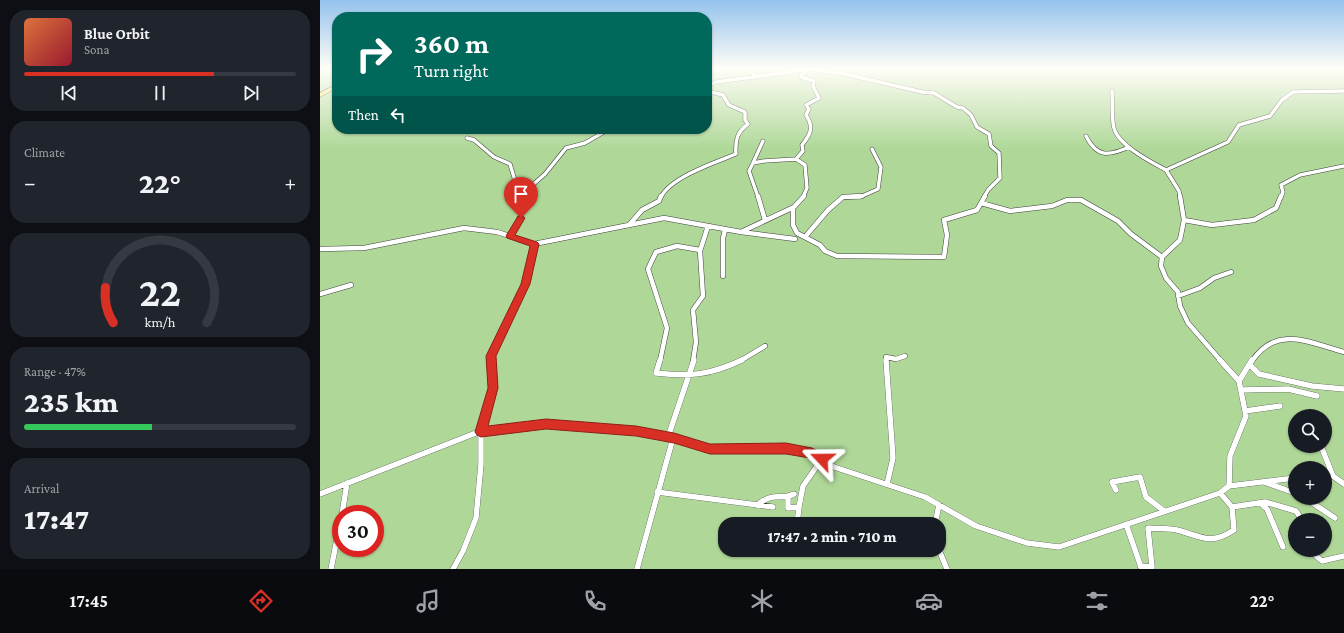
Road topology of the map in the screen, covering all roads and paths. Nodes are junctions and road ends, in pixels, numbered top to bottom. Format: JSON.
{"nodes":[{"id":1,"x":723,"y":96,"type":"edge"},
{"id":2,"x":818,"y":96,"type":"edge"},
{"id":3,"x":938,"y":96,"type":"edge"},
{"id":4,"x":1112,"y":96,"type":"edge"},
{"id":5,"x":1288,"y":96,"type":"edge"},
{"id":6,"x":601,"y":134,"type":"edge"},
{"id":7,"x":1086,"y":136,"type":"dead end"},
{"id":8,"x":467,"y":138,"type":"dead end"},
{"id":9,"x":763,"y":141,"type":"dead end"},
{"id":10,"x":1129,"y":147,"type":"junction"},
{"id":11,"x":872,"y":149,"type":"dead end"},
{"id":12,"x":796,"y":159,"type":"junction"},
{"id":13,"x":754,"y":162,"type":"junction"},
{"id":14,"x":1344,"y":166,"type":"edge"},
{"id":15,"x":1166,"y":170,"type":"junction"},
{"id":16,"x":520,"y":196,"type":"junction"},
{"id":17,"x":981,"y":203,"type":"junction"},
{"id":18,"x":793,"y":208,"type":"junction"},
{"id":19,"x":765,"y":220,"type":"junction"},
{"id":20,"x":1184,"y":220,"type":"junction"},
{"id":21,"x":629,"y":225,"type":"junction"},
{"id":22,"x":708,"y":226,"type":"junction"},
{"id":23,"x":725,"y":230,"type":"junction"},
{"id":24,"x":741,"y":232,"type":"junction"},
{"id":25,"x":510,"y":236,"type":"junction"},
{"id":26,"x":805,"y":237,"type":"junction"},
{"id":27,"x":795,"y":239,"type":"dead end"},
{"id":28,"x":534,"y":244,"type":"junction"},
{"id":29,"x":320,"y":249,"type":"edge"},
{"id":30,"x":700,"y":250,"type":"junction"},
{"id":31,"x":1162,"y":258,"type":"junction"},
{"id":32,"x":1231,"y":272,"type":"dead end"},
{"id":33,"x":722,"y":276,"type":"dead end"},
{"id":34,"x":351,"y":285,"type":"dead end"},
{"id":35,"x":320,"y":294,"type":"edge"},
{"id":36,"x":1178,"y":296,"type":"junction"},
{"id":37,"x":765,"y":346,"type":"dead end"},
{"id":38,"x":1344,"y":352,"type":"edge"},
{"id":39,"x":905,"y":356,"type":"dead end"},
{"id":40,"x":1250,"y":365,"type":"junction"},
{"id":41,"x":688,"y":376,"type":"junction"},
{"id":42,"x":1239,"y":382,"type":"junction"},
{"id":43,"x":1344,"y":389,"type":"edge"},
{"id":44,"x":1241,"y":390,"type":"junction"},
{"id":45,"x":1317,"y":396,"type":"dead end"},
{"id":46,"x":1280,"y":406,"type":"dead end"},
{"id":47,"x":1245,"y":411,"type":"junction"},
{"id":48,"x":481,"y":432,"type":"junction"},
{"id":49,"x":671,"y":437,"type":"junction"},
{"id":50,"x":1324,"y":453,"type":"edge"},
{"id":51,"x":822,"y":459,"type":"junction"},
{"id":52,"x":1333,"y":476,"type":"joint"},
{"id":53,"x":1288,"y":479,"type":"edge"},
{"id":54,"x":1262,"y":482,"type":"junction"},
{"id":55,"x":347,"y":483,"type":"junction"},
{"id":56,"x":887,"y":484,"type":"junction"},
{"id":57,"x":1344,"y":484,"type":"edge"},
{"id":58,"x":1229,"y":486,"type":"junction"},
{"id":59,"x":1116,"y":490,"type":"dead end"},
{"id":60,"x":1288,"y":491,"type":"edge"},
{"id":61,"x":657,"y":492,"type":"junction"},
{"id":62,"x":1220,"y":493,"type":"junction"},
{"id":63,"x":320,"y":494,"type":"edge"},
{"id":64,"x":794,"y":494,"type":"dead end"},
{"id":65,"x":788,"y":497,"type":"junction"},
{"id":66,"x":1260,"y":503,"type":"junction"},
{"id":67,"x":343,"y":505,"type":"edge"},
{"id":68,"x":757,"y":505,"type":"junction"},
{"id":69,"x":939,"y":505,"type":"junction"},
{"id":70,"x":1316,"y":505,"type":"edge"},
{"id":71,"x":773,"y":507,"type":"dead end"},
{"id":72,"x":799,"y":507,"type":"junction"},
{"id":73,"x":1232,"y":507,"type":"junction"},
{"id":74,"x":1164,"y":511,"type":"junction"},
{"id":75,"x":1297,"y":513,"type":"edge"},
{"id":76,"x":797,"y":517,"type":"edge"},
{"id":77,"x":936,"y":517,"type":"edge"},
{"id":78,"x":1335,"y":518,"type":"dead end"},
{"id":79,"x":1126,"y":524,"type":"junction"},
{"id":80,"x":1283,"y":547,"type":"dead end"},
{"id":81,"x":1344,"y":556,"type":"edge"},
{"id":82,"x":333,"y":557,"type":"edge"},
{"id":83,"x":941,"y":557,"type":"edge"},
{"id":84,"x":1317,"y":557,"type":"edge"},
{"id":85,"x":1141,"y":568,"type":"edge"},
{"id":86,"x":331,"y":569,"type":"edge"},
{"id":87,"x":453,"y":569,"type":"edge"},
{"id":88,"x":637,"y":569,"type":"edge"},
{"id":89,"x":947,"y":569,"type":"edge"}],
"edges":[{"from":1,"to":21,"type":"street"},
{"from":2,"to":12,"type":"street"},
{"from":3,"to":17,"type":"street"},
{"from":4,"to":10,"type":"street"},
{"from":5,"to":15,"type":"street"},
{"from":6,"to":16,"type":"street"},
{"from":7,"to":10,"type":"street"},
{"from":8,"to":16,"type":"street"},
{"from":9,"to":13,"type":"street"},
{"from":10,"to":15,"type":"street"},
{"from":11,"to":26,"type":"street"},
{"from":12,"to":13,"type":"street"},
{"from":12,"to":18,"type":"street"},
{"from":13,"to":19,"type":"street"},
{"from":14,"to":20,"type":"street"},
{"from":15,"to":20,"type":"street"},
{"from":16,"to":25,"type":"street"},
{"from":17,"to":26,"type":"street"},
{"from":17,"to":31,"type":"street"},
{"from":18,"to":19,"type":"street"},
{"from":18,"to":26,"type":"street"},
{"from":19,"to":24,"type":"street"},
{"from":20,"to":31,"type":"street"},
{"from":21,"to":22,"type":"street"},
{"from":21,"to":28,"type":"street"},
{"from":22,"to":23,"type":"street"},
{"from":22,"to":30,"type":"street"},
{"from":23,"to":24,"type":"street"},
{"from":23,"to":33,"type":"street"},
{"from":24,"to":27,"type":"street"},
{"from":25,"to":28,"type":"street"},
{"from":25,"to":29,"type":"street"},
{"from":28,"to":48,"type":"street"},
{"from":30,"to":41,"type":"street"},
{"from":30,"to":41,"type":"street"},
{"from":31,"to":36,"type":"street"},
{"from":32,"to":36,"type":"street"},
{"from":34,"to":35,"type":"street"},
{"from":36,"to":42,"type":"street"},
{"from":37,"to":41,"type":"street"},
{"from":38,"to":40,"type":"street"},
{"from":39,"to":56,"type":"street"},
{"from":40,"to":42,"type":"street"},
{"from":40,"to":43,"type":"street"},
{"from":41,"to":49,"type":"street"},
{"from":42,"to":44,"type":"street"},
{"from":44,"to":45,"type":"street"},
{"from":44,"to":47,"type":"street"},
{"from":46,"to":47,"type":"street"},
{"from":47,"to":58,"type":"street"},
{"from":48,"to":49,"type":"street"},
{"from":48,"to":55,"type":"street"},
{"from":48,"to":87,"type":"street"},
{"from":49,"to":51,"type":"street"},
{"from":49,"to":61,"type":"street"},
{"from":50,"to":52,"type":"street"},
{"from":51,"to":56,"type":"street"},
{"from":51,"to":72,"type":"street"},
{"from":52,"to":57,"type":"street"},
{"from":53,"to":54,"type":"street"},
{"from":54,"to":58,"type":"street"},
{"from":54,"to":60,"type":"street"},
{"from":55,"to":63,"type":"street"},
{"from":55,"to":67,"type":"street"},
{"from":56,"to":69,"type":"street"},
{"from":58,"to":62,"type":"street"},
{"from":59,"to":74,"type":"street"},
{"from":61,"to":68,"type":"street"},
{"from":61,"to":88,"type":"street"},
{"from":62,"to":73,"type":"street"},
{"from":62,"to":74,"type":"street"},
{"from":64,"to":65,"type":"street"},
{"from":65,"to":68,"type":"street"},
{"from":65,"to":72,"type":"street"},
{"from":66,"to":73,"type":"street"},
{"from":66,"to":75,"type":"street"},
{"from":66,"to":80,"type":"street"},
{"from":68,"to":71,"type":"street"},
{"from":69,"to":77,"type":"street"},
{"from":69,"to":79,"type":"street"},
{"from":70,"to":78,"type":"street"},
{"from":72,"to":76,"type":"street"},
{"from":73,"to":85,"type":"street"},
{"from":74,"to":79,"type":"street"},
{"from":79,"to":85,"type":"street"},
{"from":81,"to":84,"type":"street"},
{"from":82,"to":86,"type":"street"},
{"from":83,"to":89,"type":"street"}]}
